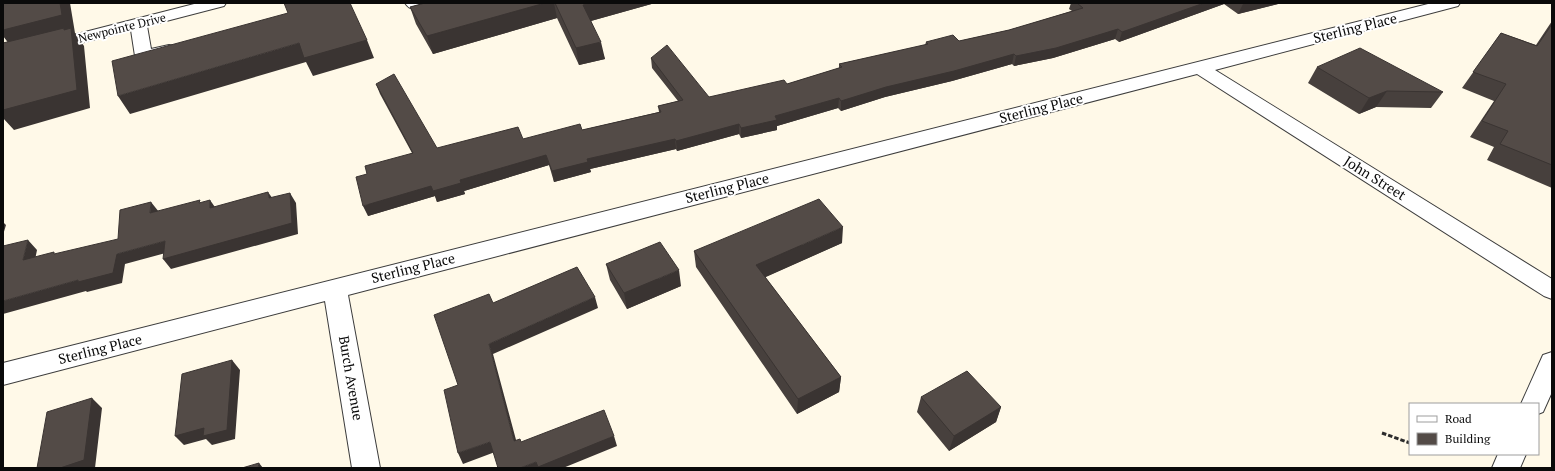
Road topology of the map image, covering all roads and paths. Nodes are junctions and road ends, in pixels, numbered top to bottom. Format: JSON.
{"nodes":[{"id":1,"x":218,"y":3,"type":"edge"},
{"id":2,"x":413,"y":3,"type":"edge"},
{"id":3,"x":422,"y":3,"type":"edge"},
{"id":4,"x":1452,"y":3,"type":"edge"},
{"id":5,"x":138,"y":24,"type":"junction"},
{"id":6,"x":188,"y":44,"type":"edge"},
{"id":7,"x":3,"y":58,"type":"edge"},
{"id":8,"x":1198,"y":67,"type":"junction"},
{"id":9,"x":335,"y":288,"type":"junction"},
{"id":10,"x":1552,"y":290,"type":"edge"},
{"id":11,"x":1552,"y":362,"type":"edge"},
{"id":12,"x":3,"y":374,"type":"edge"},
{"id":13,"x":1534,"y":403,"type":"edge"},
{"id":14,"x":1382,"y":434,"type":"dead end"},
{"id":15,"x":1409,"y":443,"type":"edge"},
{"id":16,"x":1512,"y":455,"type":"edge"},
{"id":17,"x":366,"y":468,"type":"edge"},
{"id":18,"x":1506,"y":468,"type":"edge"}],
"edges":[{"from":1,"to":5,"type":"street","name":"Newpointe Drive"},
{"from":2,"to":3,"type":"street"},
{"from":4,"to":8,"type":"street","name":"Sterling Place"},
{"from":5,"to":6,"type":"street"},
{"from":5,"to":7,"type":"street","name":"Newpointe Drive"},
{"from":8,"to":9,"type":"street","name":"Sterling Place"},
{"from":8,"to":10,"type":"street","name":"John Street"},
{"from":9,"to":12,"type":"street","name":"Sterling Place"},
{"from":9,"to":17,"type":"street","name":"Burch Avenue"},
{"from":11,"to":13,"type":"street"},
{"from":14,"to":15,"type":"path"},
{"from":16,"to":18,"type":"street"}]}
